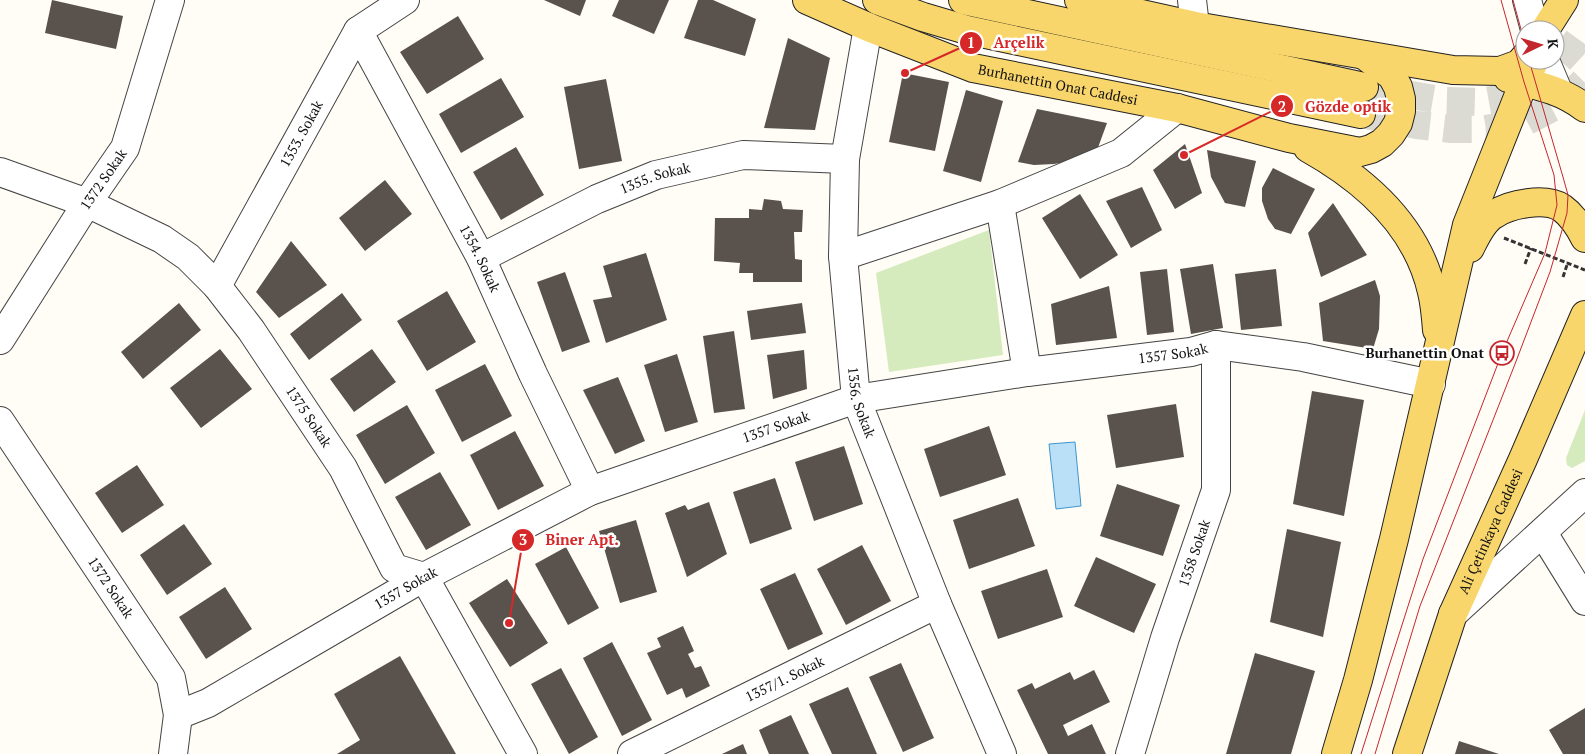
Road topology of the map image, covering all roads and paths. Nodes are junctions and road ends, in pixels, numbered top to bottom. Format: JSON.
{"nodes":[{"id":1,"x":170,"y":0,"type":"edge"},
{"id":2,"x":405,"y":0,"type":"edge"},
{"id":3,"x":807,"y":0,"type":"edge"},
{"id":4,"x":877,"y":0,"type":"edge"},
{"id":5,"x":963,"y":0,"type":"edge"},
{"id":6,"x":1079,"y":0,"type":"edge"},
{"id":7,"x":1527,"y":0,"type":"edge"},
{"id":8,"x":1193,"y":13,"type":"edge"},
{"id":9,"x":1532,"y":20,"type":"edge"},
{"id":10,"x":868,"y":27,"type":"junction"},
{"id":11,"x":358,"y":31,"type":"junction"},
{"id":12,"x":1364,"y":55,"type":"junction"},
{"id":13,"x":1515,"y":65,"type":"edge"},
{"id":14,"x":1527,"y":70,"type":"edge"},
{"id":15,"x":1532,"y":70,"type":"edge"},
{"id":16,"x":1549,"y":70,"type":"edge"},
{"id":17,"x":1364,"y":86,"type":"tunnel mouth"},
{"id":18,"x":1558,"y":91,"type":"junction"},
{"id":19,"x":1177,"y":108,"type":"junction"},
{"id":20,"x":1585,"y":108,"type":"edge"},
{"id":21,"x":1361,"y":114,"type":"tunnel mouth"},
{"id":22,"x":1289,"y":138,"type":"junction"},
{"id":23,"x":845,"y":159,"type":"junction"},
{"id":24,"x":0,"y":172,"type":"edge"},
{"id":25,"x":86,"y":203,"type":"junction"},
{"id":26,"x":1000,"y":204,"type":"junction"},
{"id":27,"x":1480,"y":230,"type":"junction"},
{"id":28,"x":1585,"y":238,"type":"edge"},
{"id":29,"x":1531,"y":248,"type":"junction"},
{"id":30,"x":843,"y":256,"type":"junction"},
{"id":31,"x":481,"y":258,"type":"junction"},
{"id":32,"x":1568,"y":262,"type":"junction"},
{"id":33,"x":1525,"y":264,"type":"dead end"},
{"id":34,"x":1458,"y":268,"type":"junction"},
{"id":35,"x":1585,"y":270,"type":"edge"},
{"id":36,"x":1562,"y":277,"type":"dead end"},
{"id":37,"x":217,"y":286,"type":"junction"},
{"id":38,"x":1585,"y":315,"type":"edge"},
{"id":39,"x":0,"y":340,"type":"edge"},
{"id":40,"x":1216,"y":345,"type":"junction"},
{"id":41,"x":1439,"y":346,"type":"junction"},
{"id":42,"x":1027,"y":372,"type":"junction"},
{"id":43,"x":1431,"y":384,"type":"junction"},
{"id":44,"x":856,"y":398,"type":"junction"},
{"id":45,"x":0,"y":421,"type":"edge"},
{"id":46,"x":590,"y":491,"type":"junction"},
{"id":47,"x":1585,"y":494,"type":"edge"},
{"id":48,"x":1543,"y":533,"type":"junction"},
{"id":49,"x":424,"y":577,"type":"junction"},
{"id":50,"x":1585,"y":601,"type":"edge"},
{"id":51,"x":937,"y":604,"type":"junction"},
{"id":52,"x":1454,"y":614,"type":"junction"},
{"id":53,"x":178,"y":715,"type":"junction"},
{"id":54,"x":173,"y":754,"type":"edge"},
{"id":55,"x":523,"y":754,"type":"edge"},
{"id":56,"x":632,"y":754,"type":"edge"},
{"id":57,"x":1002,"y":754,"type":"edge"},
{"id":58,"x":1130,"y":754,"type":"edge"},
{"id":59,"x":1336,"y":754,"type":"edge"},
{"id":60,"x":1407,"y":754,"type":"edge"}],
"edges":[{"from":1,"to":25,"type":"street","name":"1372 Sokak"},
{"from":2,"to":11,"type":"street","name":"1353. Sokak"},
{"from":3,"to":10,"type":"main road","name":"Burhanettin Onat Caddesi"},
{"from":4,"to":21,"type":"main road"},
{"from":5,"to":17,"type":"main road"},
{"from":6,"to":8,"type":"main road"},
{"from":7,"to":9,"type":"street"},
{"from":8,"to":12,"type":"main road"},
{"from":10,"to":19,"type":"main road","name":"Burhanettin Onat Caddesi"},
{"from":10,"to":23,"type":"street","name":"1356. Sokak"},
{"from":11,"to":31,"type":"street","name":"1354. Sokak"},
{"from":11,"to":37,"type":"street","name":"1353. Sokak"},
{"from":12,"to":13,"type":"main road"},
{"from":12,"to":22,"type":"main road"},
{"from":14,"to":34,"type":"main road"},
{"from":15,"to":18,"type":"main road"},
{"from":16,"to":18,"type":"street"},
{"from":18,"to":20,"type":"main road"},
{"from":19,"to":22,"type":"main road","name":"Burhanettin Onat Caddesi"},
{"from":19,"to":26,"type":"street"},
{"from":22,"to":41,"type":"main road"},
{"from":23,"to":30,"type":"street","name":"1356. Sokak"},
{"from":23,"to":31,"type":"street","name":"1355. Sokak"},
{"from":24,"to":25,"type":"street","name":"1375 Sokak"},
{"from":25,"to":37,"type":"street","name":"1375 Sokak"},
{"from":25,"to":39,"type":"street","name":"1372 Sokak"},
{"from":26,"to":30,"type":"street"},
{"from":26,"to":42,"type":"street"},
{"from":27,"to":28,"type":"main road"},
{"from":27,"to":29,"type":"path"},
{"from":27,"to":34,"type":"main road"},
{"from":29,"to":32,"type":"path"},
{"from":29,"to":33,"type":"path"},
{"from":30,"to":44,"type":"street","name":"1356. Sokak"},
{"from":31,"to":46,"type":"street","name":"1354. Sokak"},
{"from":32,"to":35,"type":"path"},
{"from":32,"to":36,"type":"path"},
{"from":34,"to":41,"type":"main road"},
{"from":37,"to":49,"type":"street","name":"1375 Sokak"},
{"from":38,"to":52,"type":"main road","name":"Ali Çetinkaya Caddesi"},
{"from":40,"to":42,"type":"street","name":"1357 Sokak"},
{"from":40,"to":43,"type":"street","name":"1357 Sokak"},
{"from":40,"to":58,"type":"street","name":"1358 Sokak"},
{"from":41,"to":43,"type":"main road"},
{"from":42,"to":44,"type":"street","name":"1357 Sokak"},
{"from":43,"to":59,"type":"main road"},
{"from":44,"to":46,"type":"street","name":"1357 Sokak"},
{"from":44,"to":51,"type":"street","name":"1356. Sokak"},
{"from":45,"to":53,"type":"street","name":"1372 Sokak"},
{"from":46,"to":49,"type":"street","name":"1357 Sokak"},
{"from":47,"to":48,"type":"street"},
{"from":48,"to":50,"type":"street"},
{"from":48,"to":52,"type":"street"},
{"from":49,"to":53,"type":"street","name":"1357 Sokak"},
{"from":49,"to":55,"type":"street"},
{"from":51,"to":56,"type":"street","name":"1357/1. Sokak"},
{"from":51,"to":57,"type":"street","name":"1356. Sokak"},
{"from":52,"to":60,"type":"main road","name":"Ali Çetinkaya Caddesi"},
{"from":53,"to":54,"type":"street"}]}
